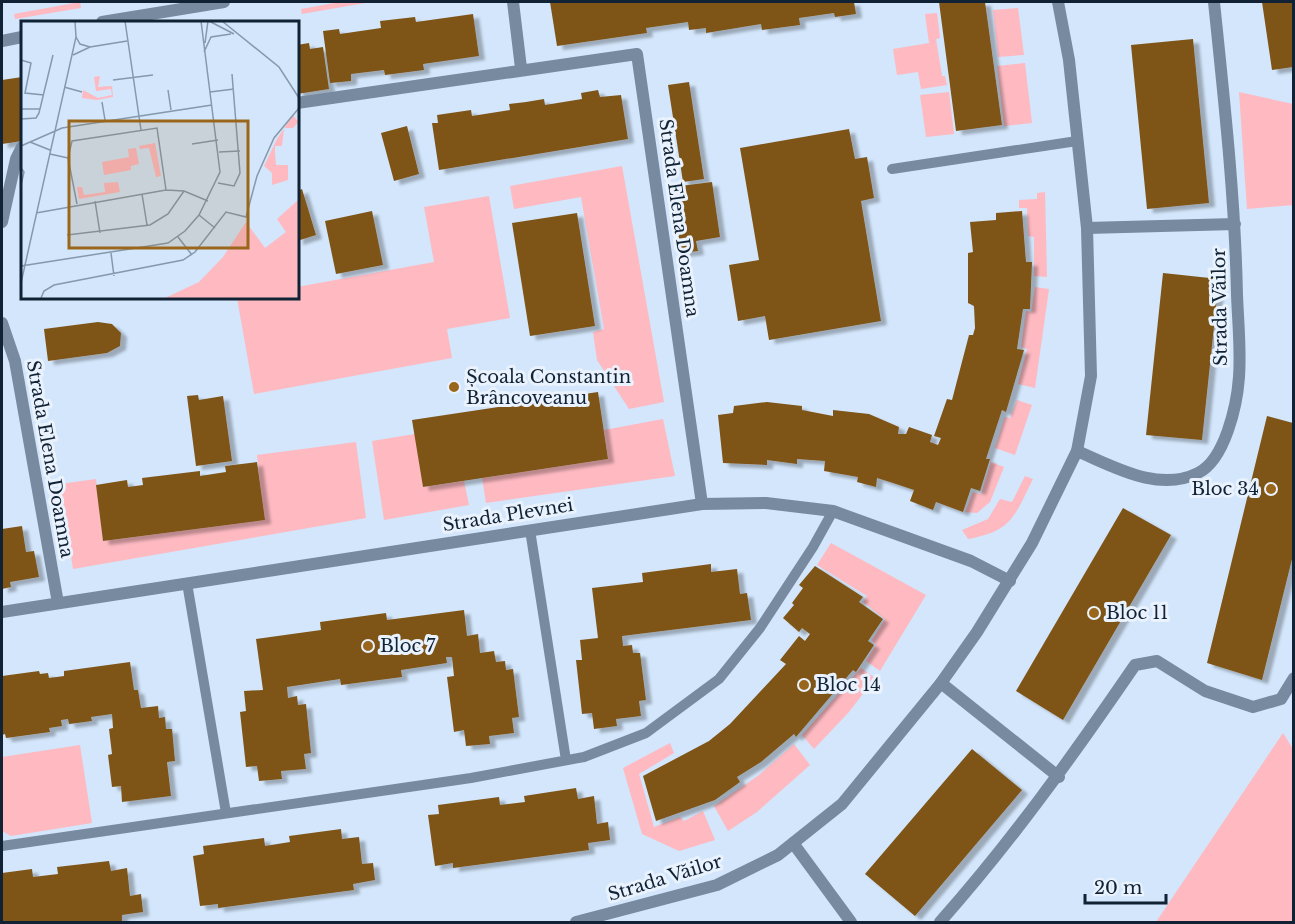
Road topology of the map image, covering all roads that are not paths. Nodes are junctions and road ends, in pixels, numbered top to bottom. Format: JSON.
{"nodes":[{"id":1,"x":224,"y":2,"type":"edge"},
{"id":2,"x":513,"y":2,"type":"edge"},
{"id":3,"x":1058,"y":2,"type":"edge"},
{"id":4,"x":1214,"y":2,"type":"edge"},
{"id":5,"x":108,"y":21,"type":"edge"},
{"id":6,"x":21,"y":37,"type":"edge"},
{"id":7,"x":2,"y":41,"type":"edge"},
{"id":8,"x":521,"y":68,"type":"junction"},
{"id":9,"x":298,"y":103,"type":"edge"},
{"id":10,"x":1077,"y":141,"type":"junction"},
{"id":11,"x":21,"y":149,"type":"edge"},
{"id":12,"x":892,"y":169,"type":"dead end"},
{"id":13,"x":2,"y":222,"type":"edge"},
{"id":14,"x":1235,"y":224,"type":"junction"},
{"id":15,"x":1087,"y":228,"type":"junction"},
{"id":16,"x":2,"y":323,"type":"edge"},
{"id":17,"x":1077,"y":451,"type":"junction"},
{"id":18,"x":702,"y":504,"type":"junction"},
{"id":19,"x":832,"y":511,"type":"junction"},
{"id":20,"x":530,"y":530,"type":"junction"},
{"id":21,"x":1010,"y":581,"type":"junction"},
{"id":22,"x":187,"y":583,"type":"junction"},
{"id":23,"x":58,"y":603,"type":"junction"},
{"id":24,"x":2,"y":612,"type":"edge"},
{"id":25,"x":1293,"y":678,"type":"edge"},
{"id":26,"x":941,"y":683,"type":"junction"},
{"id":27,"x":566,"y":760,"type":"junction"},
{"id":28,"x":1059,"y":777,"type":"junction"},
{"id":29,"x":226,"y":813,"type":"junction"},
{"id":30,"x":792,"y":843,"type":"junction"},
{"id":31,"x":2,"y":846,"type":"edge"},
{"id":32,"x":576,"y":922,"type":"edge"},
{"id":33,"x":851,"y":922,"type":"edge"},
{"id":34,"x":940,"y":922,"type":"edge"}],
"edges":[{"from":1,"to":5,"type":"street"},
{"from":2,"to":8,"type":"street"},
{"from":3,"to":10,"type":"street","name":"Strada Văilor"},
{"from":4,"to":14,"type":"street","name":"Strada Văilor"},
{"from":6,"to":7,"type":"street"},
{"from":8,"to":9,"type":"street","name":"Strada Elena Doamna"},
{"from":8,"to":18,"type":"street","name":"Strada Elena Doamna"},
{"from":10,"to":12,"type":"lane"},
{"from":10,"to":15,"type":"street","name":"Strada Văilor"},
{"from":11,"to":13,"type":"street"},
{"from":14,"to":15,"type":"street"},
{"from":14,"to":17,"type":"street","name":"Strada Văilor"},
{"from":15,"to":17,"type":"street","name":"Strada Văilor"},
{"from":16,"to":23,"type":"street","name":"Strada Elena Doamna"},
{"from":17,"to":21,"type":"street","name":"Strada Văilor"},
{"from":18,"to":19,"type":"street","name":"Strada Plevnei"},
{"from":18,"to":20,"type":"street","name":"Strada Plevnei"},
{"from":19,"to":21,"type":"street","name":"Strada Plevnei"},
{"from":19,"to":27,"type":"lane"},
{"from":20,"to":22,"type":"street","name":"Strada Plevnei"},
{"from":20,"to":27,"type":"lane"},
{"from":21,"to":26,"type":"street","name":"Strada Văilor"},
{"from":22,"to":23,"type":"street","name":"Strada Plevnei"},
{"from":22,"to":29,"type":"lane"},
{"from":23,"to":24,"type":"street","name":"Strada Plevnei"},
{"from":25,"to":28,"type":"street"},
{"from":26,"to":28,"type":"street"},
{"from":26,"to":30,"type":"street","name":"Strada Văilor"},
{"from":27,"to":29,"type":"lane"},
{"from":28,"to":34,"type":"street"},
{"from":29,"to":31,"type":"lane"},
{"from":30,"to":32,"type":"street","name":"Strada Văilor"},
{"from":30,"to":33,"type":"street"}]}
